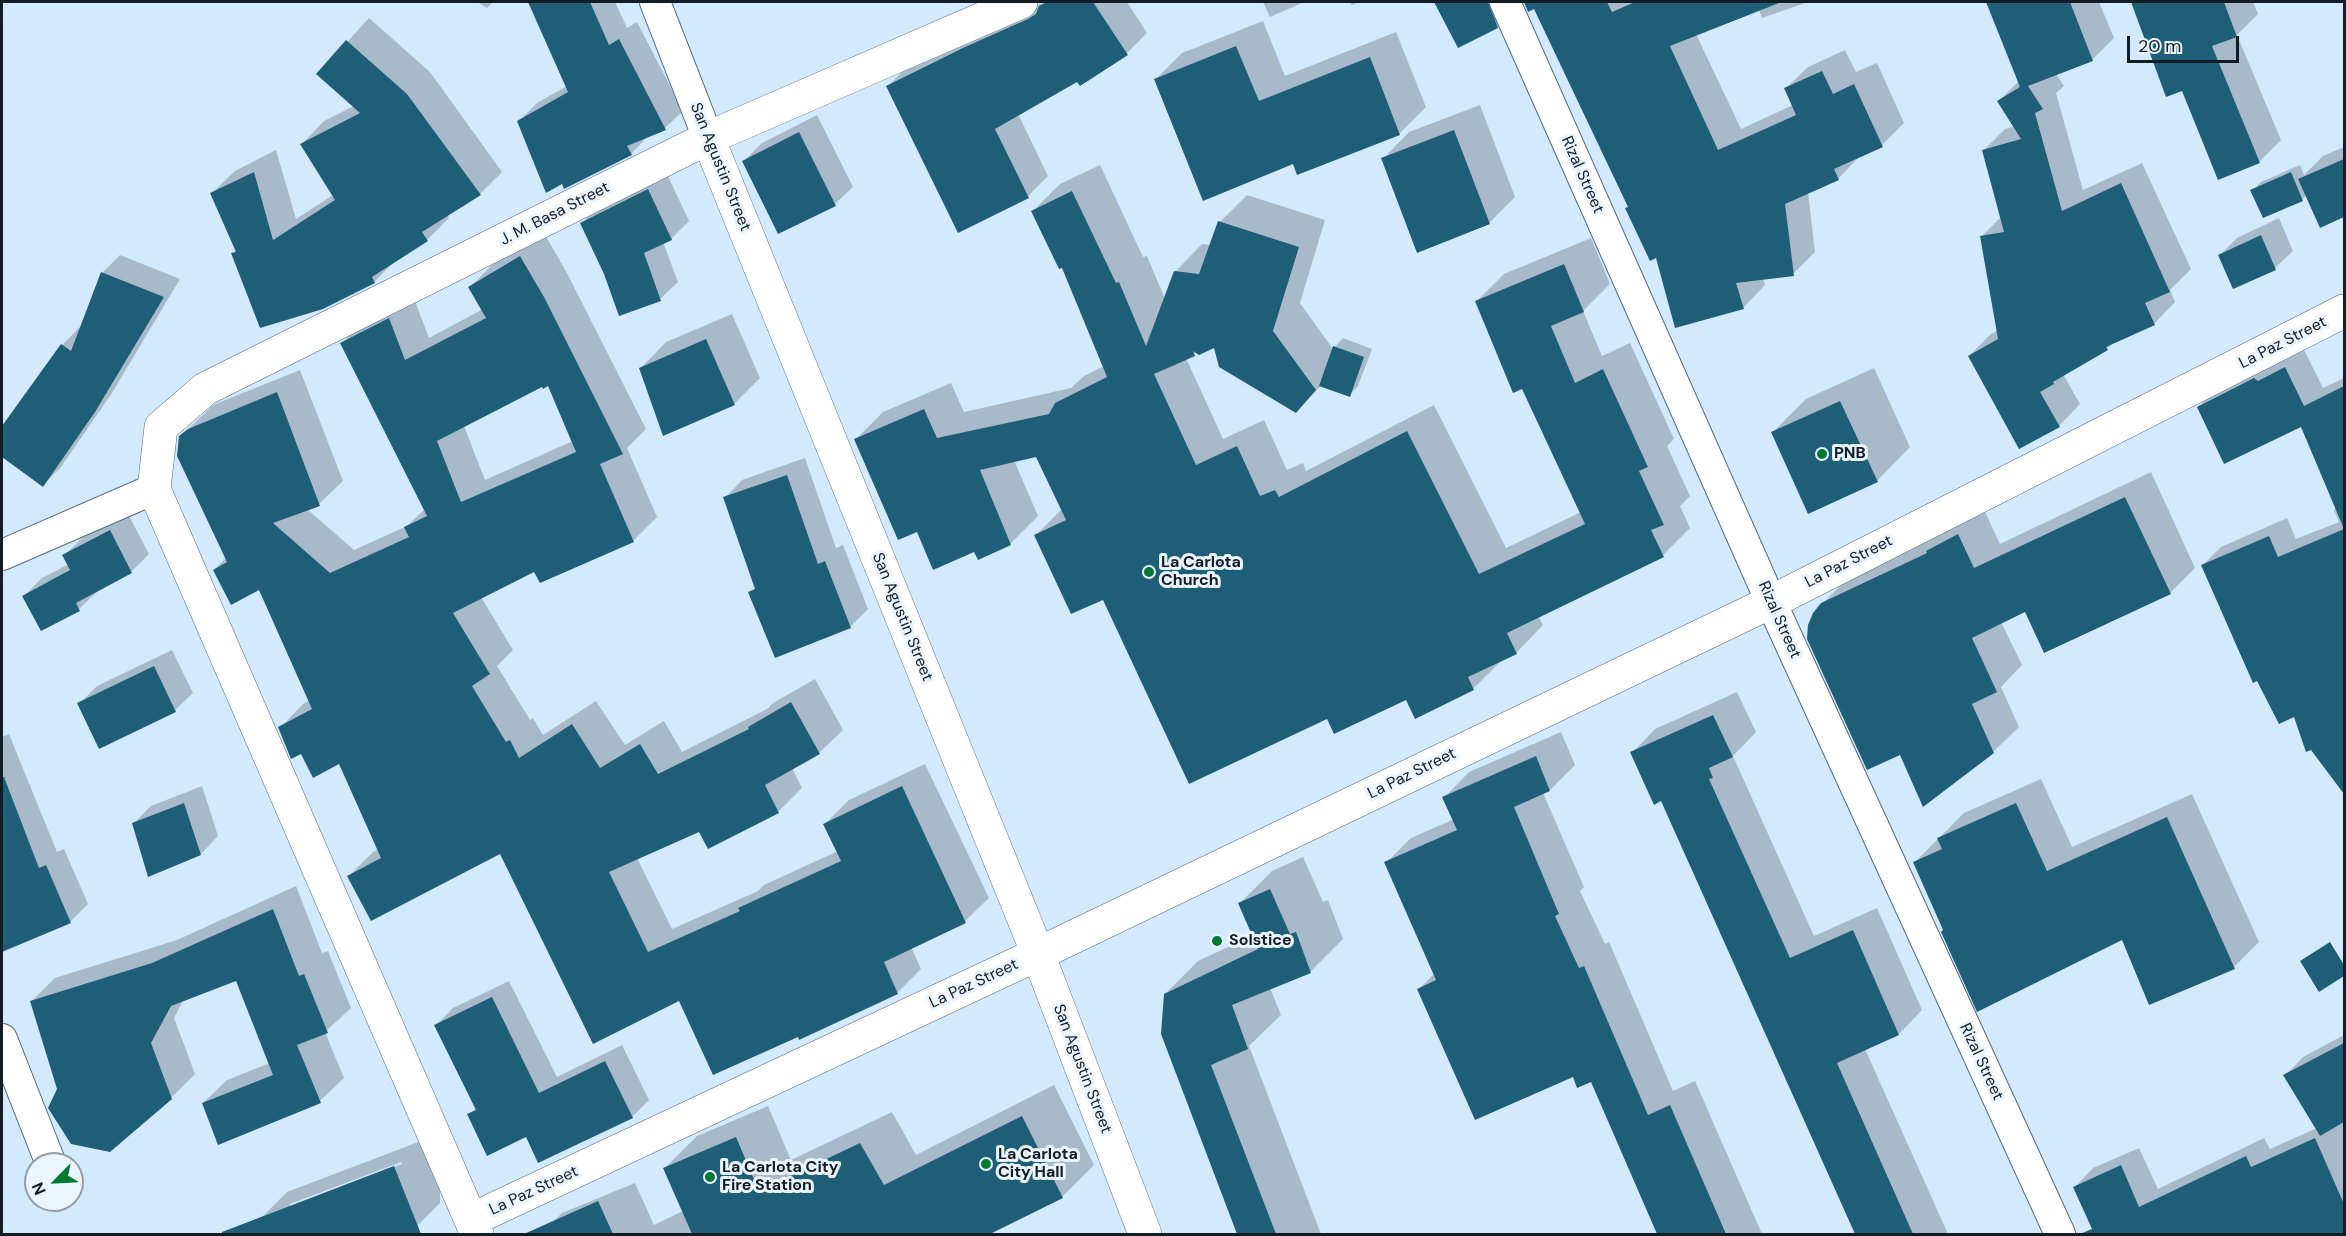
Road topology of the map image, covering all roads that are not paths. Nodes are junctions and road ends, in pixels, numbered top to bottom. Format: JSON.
{"nodes":[{"id":1,"x":655,"y":2,"type":"edge"},
{"id":2,"x":1021,"y":2,"type":"edge"},
{"id":3,"x":1505,"y":2,"type":"edge"},
{"id":4,"x":708,"y":138,"type":"junction"},
{"id":5,"x":2344,"y":311,"type":"edge"},
{"id":6,"x":154,"y":489,"type":"junction"},
{"id":7,"x":2,"y":555,"type":"edge"},
{"id":8,"x":1771,"y":602,"type":"junction"},
{"id":9,"x":1038,"y":954,"type":"junction"},
{"id":10,"x":2,"y":1039,"type":"edge"},
{"id":11,"x":46,"y":1152,"type":"edge"},
{"id":12,"x":474,"y":1227,"type":"edge"},
{"id":13,"x":1145,"y":1234,"type":"edge"},
{"id":14,"x":2060,"y":1234,"type":"edge"}],
"edges":[{"from":1,"to":4,"type":"street","name":"San Agustin Street"},
{"from":2,"to":4,"type":"street","name":"J. M. Basa Street"},
{"from":3,"to":8,"type":"street","name":"Rizal Street"},
{"from":4,"to":6,"type":"street","name":"J. M. Basa Street"},
{"from":4,"to":9,"type":"street","name":"San Agustin Street"},
{"from":5,"to":8,"type":"street","name":"La Paz Street"},
{"from":6,"to":7,"type":"street"},
{"from":6,"to":12,"type":"street"},
{"from":8,"to":9,"type":"street","name":"La Paz Street"},
{"from":8,"to":14,"type":"street","name":"Rizal Street"},
{"from":9,"to":12,"type":"street","name":"La Paz Street"},
{"from":9,"to":13,"type":"street","name":"San Agustin Street"},
{"from":10,"to":11,"type":"street"}]}
